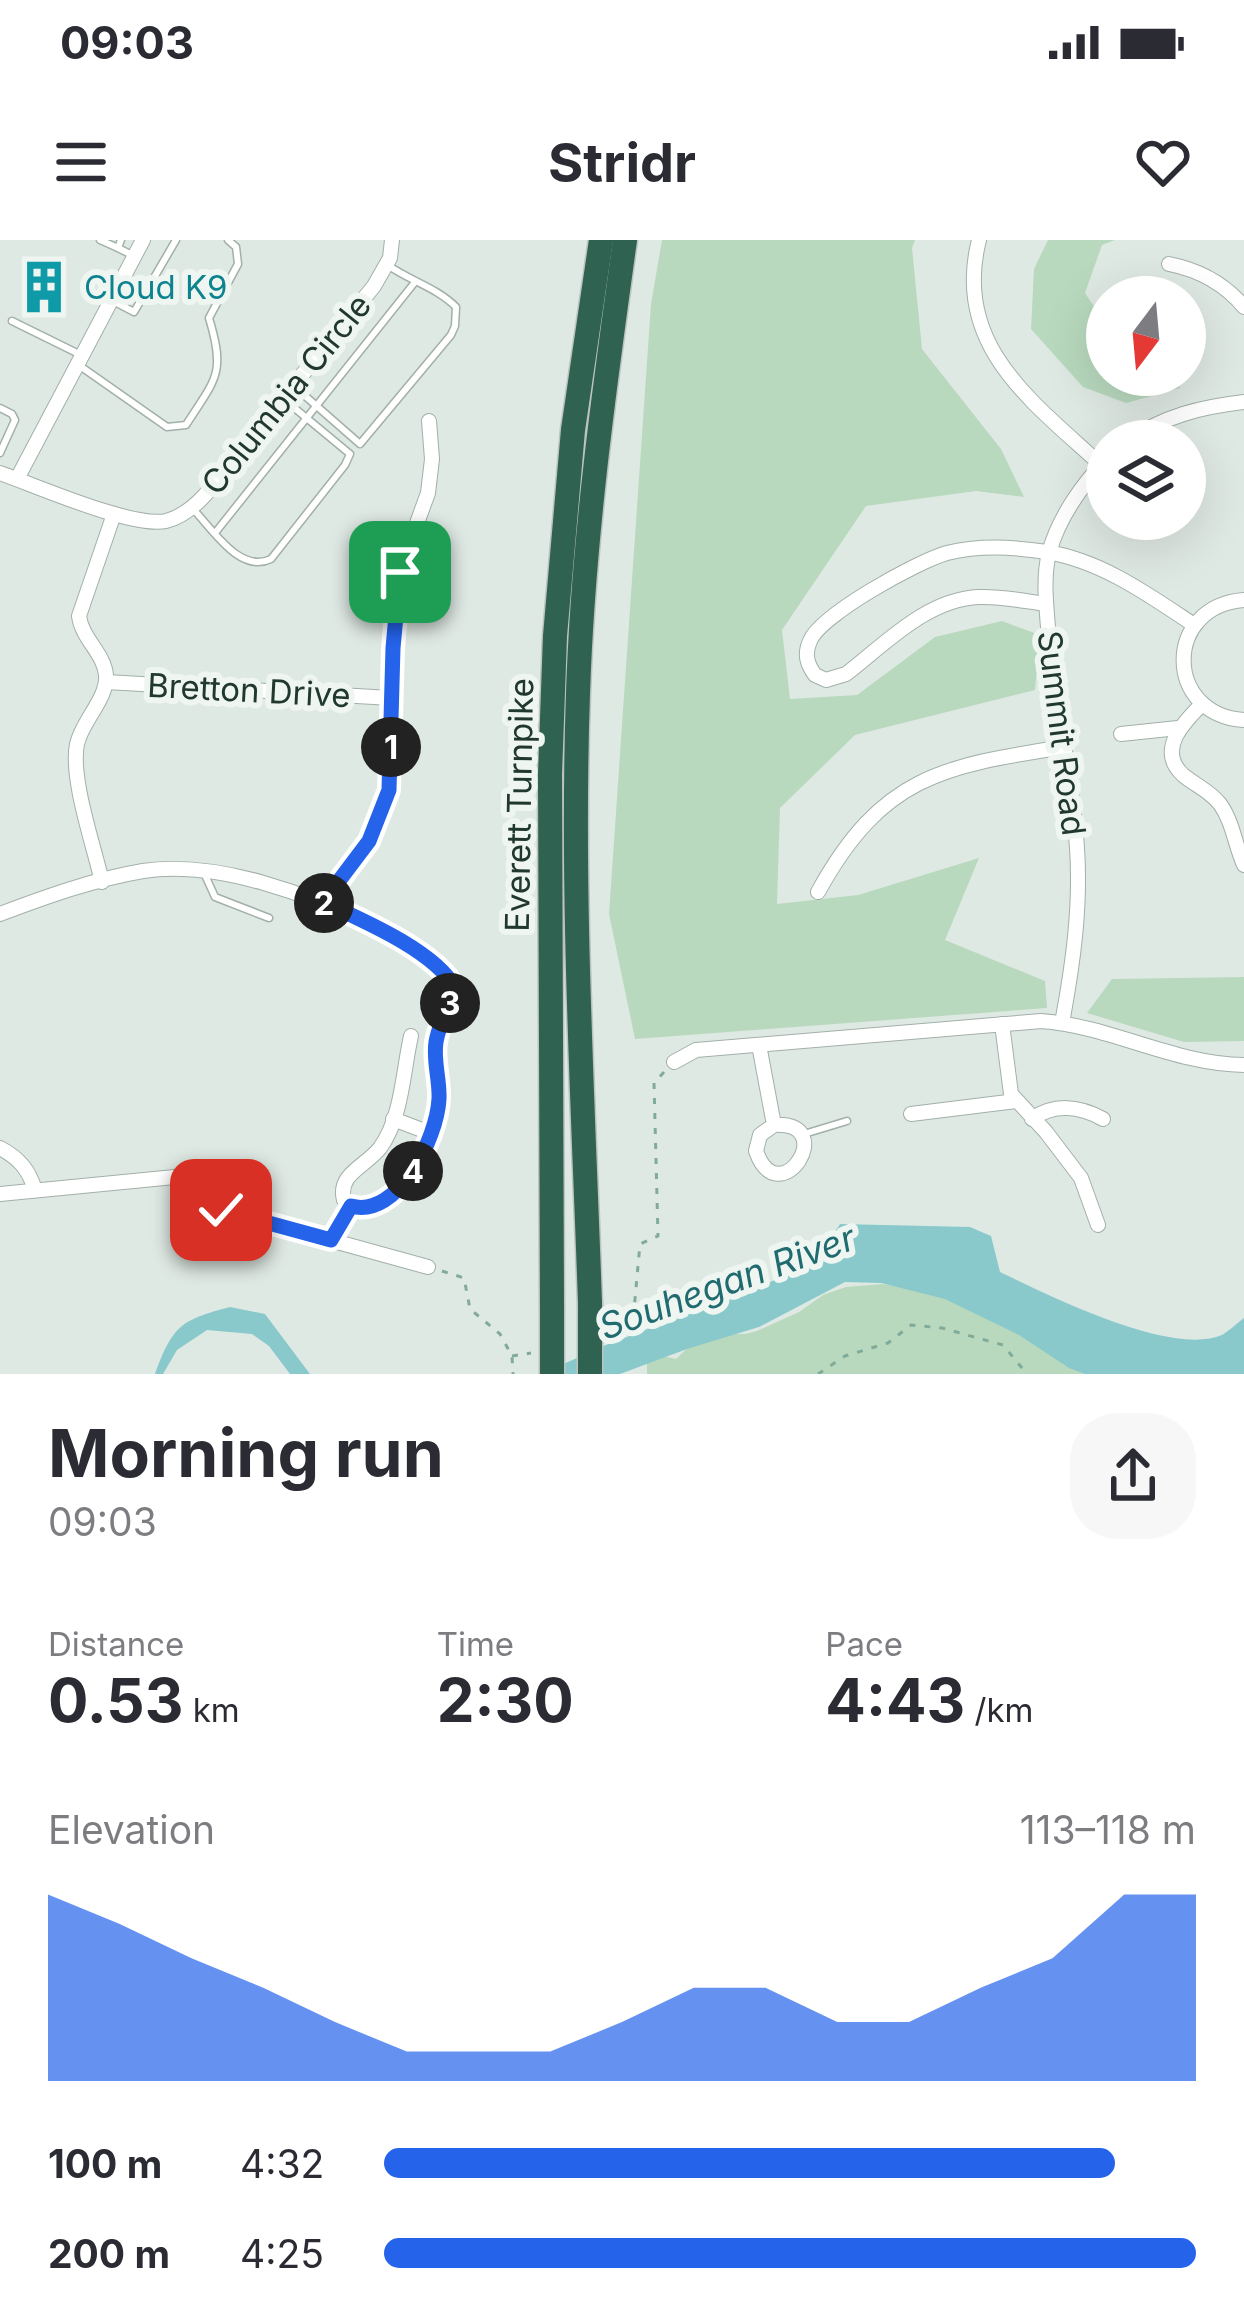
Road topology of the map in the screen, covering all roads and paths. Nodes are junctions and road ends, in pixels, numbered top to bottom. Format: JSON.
{"nodes":[{"id":1,"x":100,"y":240,"type":"edge"},
{"id":2,"x":143,"y":240,"type":"edge"},
{"id":3,"x":176,"y":240,"type":"edge"},
{"id":4,"x":227,"y":240,"type":"edge"},
{"id":5,"x":392,"y":240,"type":"edge"},
{"id":6,"x":601,"y":240,"type":"edge"},
{"id":7,"x":625,"y":240,"type":"edge"},
{"id":8,"x":979,"y":240,"type":"edge"},
{"id":9,"x":120,"y":244,"type":"edge"},
{"id":10,"x":134,"y":256,"type":"junction"},
{"id":11,"x":1169,"y":264,"type":"dead end"},
{"id":12,"x":387,"y":265,"type":"junction"},
{"id":13,"x":416,"y":282,"type":"junction"},
{"id":14,"x":111,"y":301,"type":"junction"},
{"id":15,"x":1244,"y":307,"type":"edge"},
{"id":16,"x":12,"y":321,"type":"dead end"},
{"id":17,"x":80,"y":360,"type":"junction"},
{"id":18,"x":288,"y":392,"type":"junction"},
{"id":19,"x":1244,"y":401,"type":"edge"},
{"id":20,"x":317,"y":406,"type":"junction"},
{"id":21,"x":0,"y":408,"type":"edge"},
{"id":22,"x":307,"y":418,"type":"junction"},
{"id":23,"x":1165,"y":420,"type":"edge"},
{"id":24,"x":429,"y":421,"type":"dead end"},
{"id":25,"x":360,"y":444,"type":"junction"},
{"id":26,"x":1086,"y":446,"type":"edge"},
{"id":27,"x":1,"y":447,"type":"edge"},
{"id":28,"x":350,"y":454,"type":"junction"},
{"id":29,"x":0,"y":473,"type":"edge"},
{"id":30,"x":17,"y":478,"type":"junction"},
{"id":31,"x":1086,"y":487,"type":"edge"},
{"id":32,"x":192,"y":508,"type":"junction"},
{"id":33,"x":114,"y":514,"type":"junction"},
{"id":34,"x":215,"y":532,"type":"junction"},
{"id":35,"x":1050,"y":552,"type":"junction"},
{"id":36,"x":1244,"y":600,"type":"edge"},
{"id":37,"x":1046,"y":604,"type":"junction"},
{"id":38,"x":1194,"y":625,"type":"junction"},
{"id":39,"x":106,"y":682,"type":"junction"},
{"id":40,"x":392,"y":698,"type":"junction"},
{"id":41,"x":1202,"y":704,"type":"junction"},
{"id":42,"x":1244,"y":720,"type":"edge"},
{"id":43,"x":1178,"y":728,"type":"junction"},
{"id":44,"x":1121,"y":734,"type":"dead end"},
{"id":45,"x":1064,"y":747,"type":"junction"},
{"id":46,"x":1244,"y":865,"type":"edge"},
{"id":47,"x":204,"y":872,"type":"junction"},
{"id":48,"x":102,"y":882,"type":"junction"},
{"id":49,"x":818,"y":892,"type":"dead end"},
{"id":50,"x":323,"y":902,"type":"junction"},
{"id":51,"x":0,"y":914,"type":"edge"},
{"id":52,"x":268,"y":918,"type":"dead end"},
{"id":53,"x":1062,"y":1023,"type":"junction"},
{"id":54,"x":1002,"y":1024,"type":"junction"},
{"id":55,"x":411,"y":1036,"type":"dead end"},
{"id":56,"x":759,"y":1045,"type":"junction"},
{"id":57,"x":674,"y":1062,"type":"joint"},
{"id":58,"x":1244,"y":1065,"type":"edge"},
{"id":59,"x":1016,"y":1101,"type":"junction"},
{"id":60,"x":911,"y":1114,"type":"dead end"},
{"id":61,"x":393,"y":1119,"type":"junction"},
{"id":62,"x":1032,"y":1119,"type":"junction"},
{"id":63,"x":1103,"y":1119,"type":"dead end"},
{"id":64,"x":847,"y":1121,"type":"dead end"},
{"id":65,"x":774,"y":1125,"type":"junction"},
{"id":66,"x":430,"y":1132,"type":"junction"},
{"id":67,"x":800,"y":1135,"type":"junction"},
{"id":68,"x":0,"y":1148,"type":"edge"},
{"id":69,"x":195,"y":1175,"type":"dead end"},
{"id":70,"x":35,"y":1190,"type":"junction"},
{"id":71,"x":0,"y":1194,"type":"edge"},
{"id":72,"x":351,"y":1206,"type":"junction"},
{"id":73,"x":221,"y":1210,"type":"dead end"},
{"id":74,"x":1098,"y":1225,"type":"dead end"},
{"id":75,"x":331,"y":1240,"type":"junction"},
{"id":76,"x":428,"y":1267,"type":"joint"},
{"id":77,"x":596,"y":1335,"type":"dead end"},
{"id":78,"x":536,"y":1353,"type":"dead end"},
{"id":79,"x":512,"y":1356,"type":"junction"},
{"id":80,"x":513,"y":1374,"type":"edge"},
{"id":81,"x":552,"y":1374,"type":"edge"},
{"id":82,"x":590,"y":1374,"type":"edge"},
{"id":83,"x":818,"y":1374,"type":"edge"},
{"id":84,"x":1027,"y":1374,"type":"edge"}],
"edges":[{"from":1,"to":9,"type":"lane"},
{"from":2,"to":10,"type":"street"},
{"from":3,"to":14,"type":"lane"},
{"from":4,"to":17,"type":"lane"},
{"from":5,"to":12,"type":"street","name":"Columbia Circle"},
{"from":6,"to":81,"type":"highway","name":"Everett Turnpike","bridge":true},
{"from":7,"to":82,"type":"highway","name":"Everett Turnpike","bridge":true},
{"from":8,"to":26,"type":"street"},
{"from":9,"to":10,"type":"lane"},
{"from":10,"to":14,"type":"street"},
{"from":11,"to":15,"type":"street"},
{"from":12,"to":13,"type":"lane"},
{"from":12,"to":18,"type":"street","name":"Columbia Circle"},
{"from":13,"to":20,"type":"lane"},
{"from":13,"to":25,"type":"lane"},
{"from":14,"to":17,"type":"street"},
{"from":16,"to":17,"type":"lane"},
{"from":17,"to":30,"type":"street"},
{"from":18,"to":20,"type":"lane"},
{"from":18,"to":22,"type":"lane"},
{"from":18,"to":32,"type":"street","name":"Columbia Circle"},
{"from":19,"to":23,"type":"street"},
{"from":20,"to":22,"type":"lane"},
{"from":20,"to":25,"type":"lane"},
{"from":21,"to":27,"type":"lane"},
{"from":22,"to":28,"type":"lane"},
{"from":22,"to":34,"type":"lane"},
{"from":24,"to":40,"type":"street"},
{"from":25,"to":28,"type":"lane"},
{"from":28,"to":34,"type":"lane"},
{"from":29,"to":30,"type":"street","name":"Columbia Circle"},
{"from":30,"to":33,"type":"street","name":"Columbia Circle"},
{"from":31,"to":35,"type":"street","name":"Summit Road"},
{"from":32,"to":33,"type":"street","name":"Columbia Circle"},
{"from":32,"to":34,"type":"lane"},
{"from":33,"to":39,"type":"street"},
{"from":35,"to":37,"type":"street","name":"Summit Road"},
{"from":35,"to":37,"type":"street"},
{"from":35,"to":38,"type":"street"},
{"from":36,"to":38,"type":"street"},
{"from":37,"to":45,"type":"street","name":"Summit Road"},
{"from":38,"to":41,"type":"street"},
{"from":39,"to":40,"type":"street","name":"Bretton Drive"},
{"from":39,"to":48,"type":"street"},
{"from":40,"to":50,"type":"street"},
{"from":41,"to":42,"type":"street"},
{"from":41,"to":43,"type":"street"},
{"from":43,"to":44,"type":"street"},
{"from":43,"to":46,"type":"street"},
{"from":45,"to":49,"type":"street"},
{"from":45,"to":53,"type":"street","name":"Summit Road"},
{"from":47,"to":48,"type":"street"},
{"from":47,"to":50,"type":"street"},
{"from":47,"to":52,"type":"lane"},
{"from":48,"to":51,"type":"street"},
{"from":50,"to":66,"type":"street"},
{"from":53,"to":54,"type":"street"},
{"from":53,"to":58,"type":"street"},
{"from":54,"to":56,"type":"street"},
{"from":54,"to":59,"type":"street"},
{"from":55,"to":61,"type":"street"},
{"from":56,"to":57,"type":"street"},
{"from":56,"to":65,"type":"street"},
{"from":57,"to":77,"type":"path"},
{"from":59,"to":60,"type":"street"},
{"from":59,"to":62,"type":"street"},
{"from":61,"to":66,"type":"street"},
{"from":61,"to":72,"type":"street"},
{"from":62,"to":63,"type":"street"},
{"from":62,"to":74,"type":"street"},
{"from":64,"to":67,"type":"lane"},
{"from":65,"to":67,"type":"street"},
{"from":65,"to":67,"type":"street"},
{"from":66,"to":72,"type":"street"},
{"from":68,"to":70,"type":"street"},
{"from":69,"to":70,"type":"street"},
{"from":70,"to":71,"type":"street"},
{"from":72,"to":75,"type":"street"},
{"from":73,"to":75,"type":"street"},
{"from":75,"to":76,"type":"street"},
{"from":76,"to":79,"type":"path"},
{"from":78,"to":79,"type":"path"},
{"from":79,"to":80,"type":"path"},
{"from":83,"to":84,"type":"path"}]}
